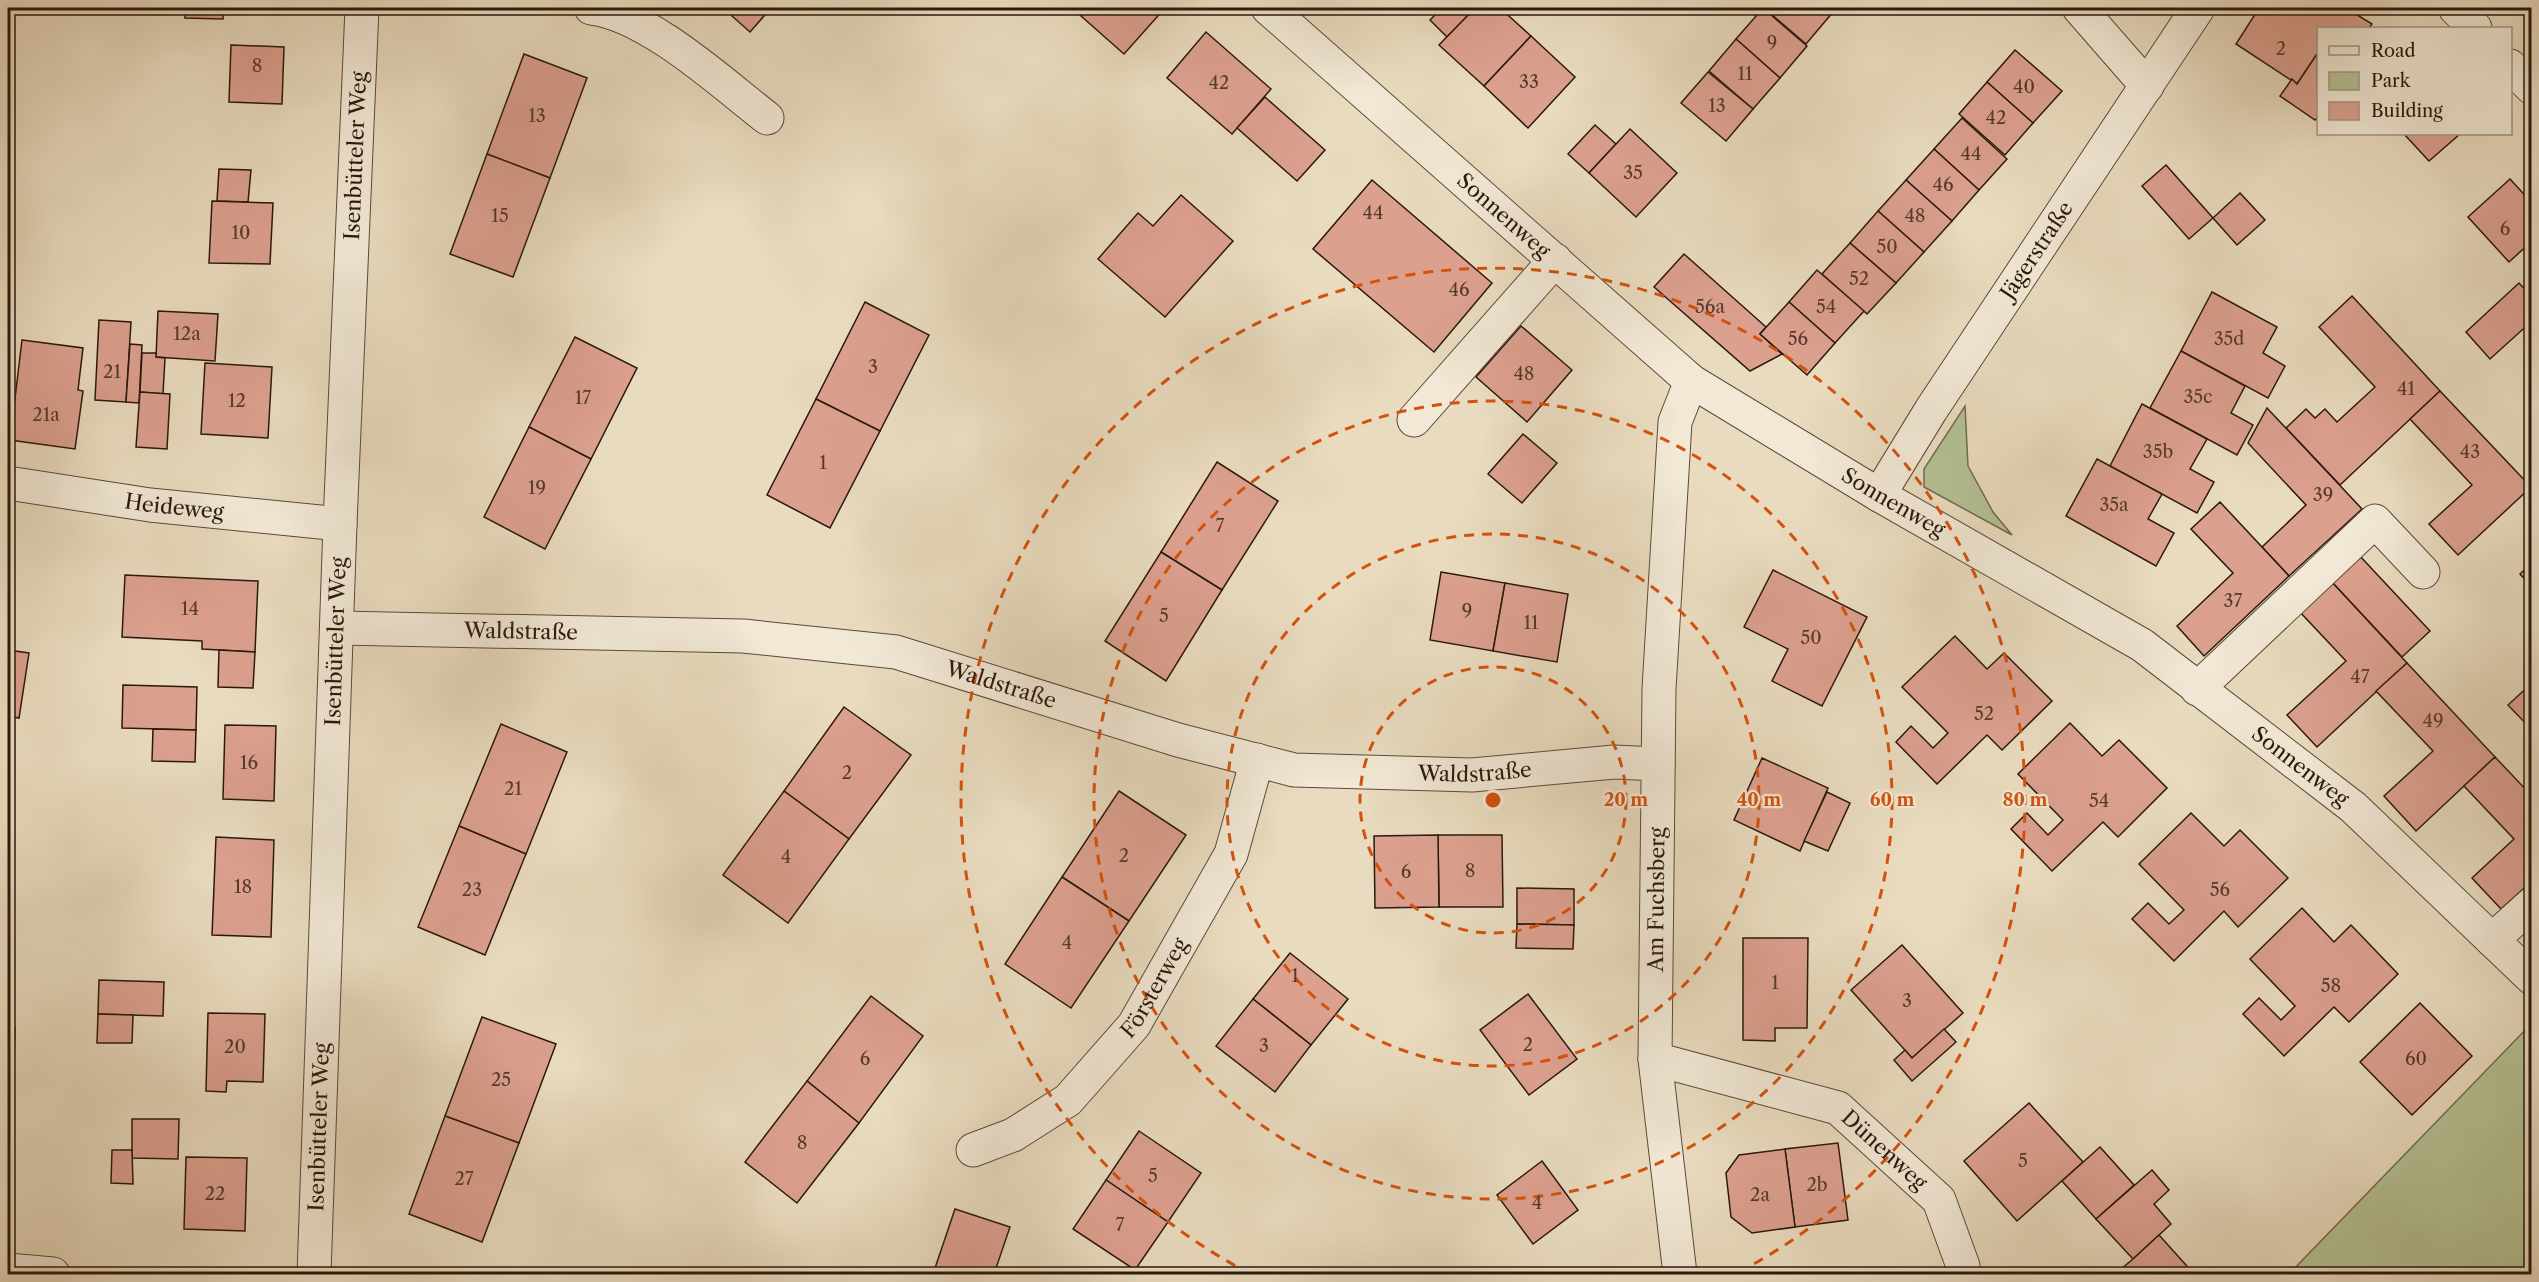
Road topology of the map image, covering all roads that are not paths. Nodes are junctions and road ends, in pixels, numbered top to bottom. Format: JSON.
{"nodes":[{"id":1,"x":362,"y":8,"type":"edge"},
{"id":2,"x":591,"y":8,"type":"edge"},
{"id":3,"x":1268,"y":8,"type":"edge"},
{"id":4,"x":2079,"y":8,"type":"edge"},
{"id":5,"x":2198,"y":8,"type":"edge"},
{"id":6,"x":2455,"y":8,"type":"edge"},
{"id":7,"x":2474,"y":27,"type":"edge"},
{"id":8,"x":2512,"y":67,"type":"edge"},
{"id":9,"x":2146,"y":86,"type":"junction"},
{"id":10,"x":2532,"y":88,"type":"edge"},
{"id":11,"x":766,"y":118,"type":"dead end"},
{"id":12,"x":1555,"y":260,"type":"junction"},
{"id":13,"x":1691,"y":381,"type":"junction"},
{"id":14,"x":1414,"y":420,"type":"dead end"},
{"id":15,"x":8,"y":483,"type":"edge"},
{"id":16,"x":1879,"y":495,"type":"junction"},
{"id":17,"x":340,"y":524,"type":"junction"},
{"id":18,"x":2423,"y":572,"type":"dead end"},
{"id":19,"x":338,"y":628,"type":"junction"},
{"id":20,"x":2197,"y":689,"type":"junction"},
{"id":21,"x":1257,"y":760,"type":"junction"},
{"id":22,"x":1658,"y":764,"type":"junction"},
{"id":23,"x":2532,"y":904,"type":"edge"},
{"id":24,"x":2492,"y":940,"type":"junction"},
{"id":25,"x":2532,"y":978,"type":"edge"},
{"id":26,"x":1655,"y":1059,"type":"junction"},
{"id":27,"x":973,"y":1150,"type":"dead end"},
{"id":28,"x":1963,"y":1266,"type":"dead end"},
{"id":29,"x":8,"y":1270,"type":"edge"},
{"id":30,"x":53,"y":1275,"type":"edge"},
{"id":31,"x":314,"y":1275,"type":"edge"},
{"id":32,"x":1680,"y":1275,"type":"edge"}],
"edges":[{"from":1,"to":17,"type":"street","name":"Isenbütteler Weg"},
{"from":2,"to":11,"type":"street"},
{"from":3,"to":12,"type":"street","name":"Sonnenweg"},
{"from":4,"to":9,"type":"street"},
{"from":5,"to":9,"type":"street","name":"Jägerstraße"},
{"from":6,"to":7,"type":"street"},
{"from":8,"to":10,"type":"street"},
{"from":9,"to":16,"type":"street","name":"Jägerstraße"},
{"from":12,"to":13,"type":"street","name":"Sonnenweg"},
{"from":12,"to":14,"type":"street"},
{"from":13,"to":16,"type":"street","name":"Sonnenweg"},
{"from":13,"to":22,"type":"street","name":"Am Fuchsberg"},
{"from":15,"to":17,"type":"street","name":"Heideweg"},
{"from":16,"to":20,"type":"street","name":"Sonnenweg"},
{"from":17,"to":19,"type":"street","name":"Isenbütteler Weg"},
{"from":18,"to":20,"type":"street"},
{"from":19,"to":21,"type":"street","name":"Waldstraße"},
{"from":19,"to":31,"type":"street","name":"Isenbütteler Weg"},
{"from":20,"to":24,"type":"street","name":"Sonnenweg"},
{"from":21,"to":22,"type":"street","name":"Waldstraße"},
{"from":21,"to":27,"type":"street","name":"Försterweg"},
{"from":22,"to":26,"type":"street","name":"Am Fuchsberg"},
{"from":23,"to":24,"type":"street"},
{"from":24,"to":25,"type":"street","name":"Sonnenweg"},
{"from":26,"to":28,"type":"street","name":"Dünenweg"},
{"from":26,"to":32,"type":"street","name":"Am Fuchsberg"},
{"from":29,"to":30,"type":"street"}]}
